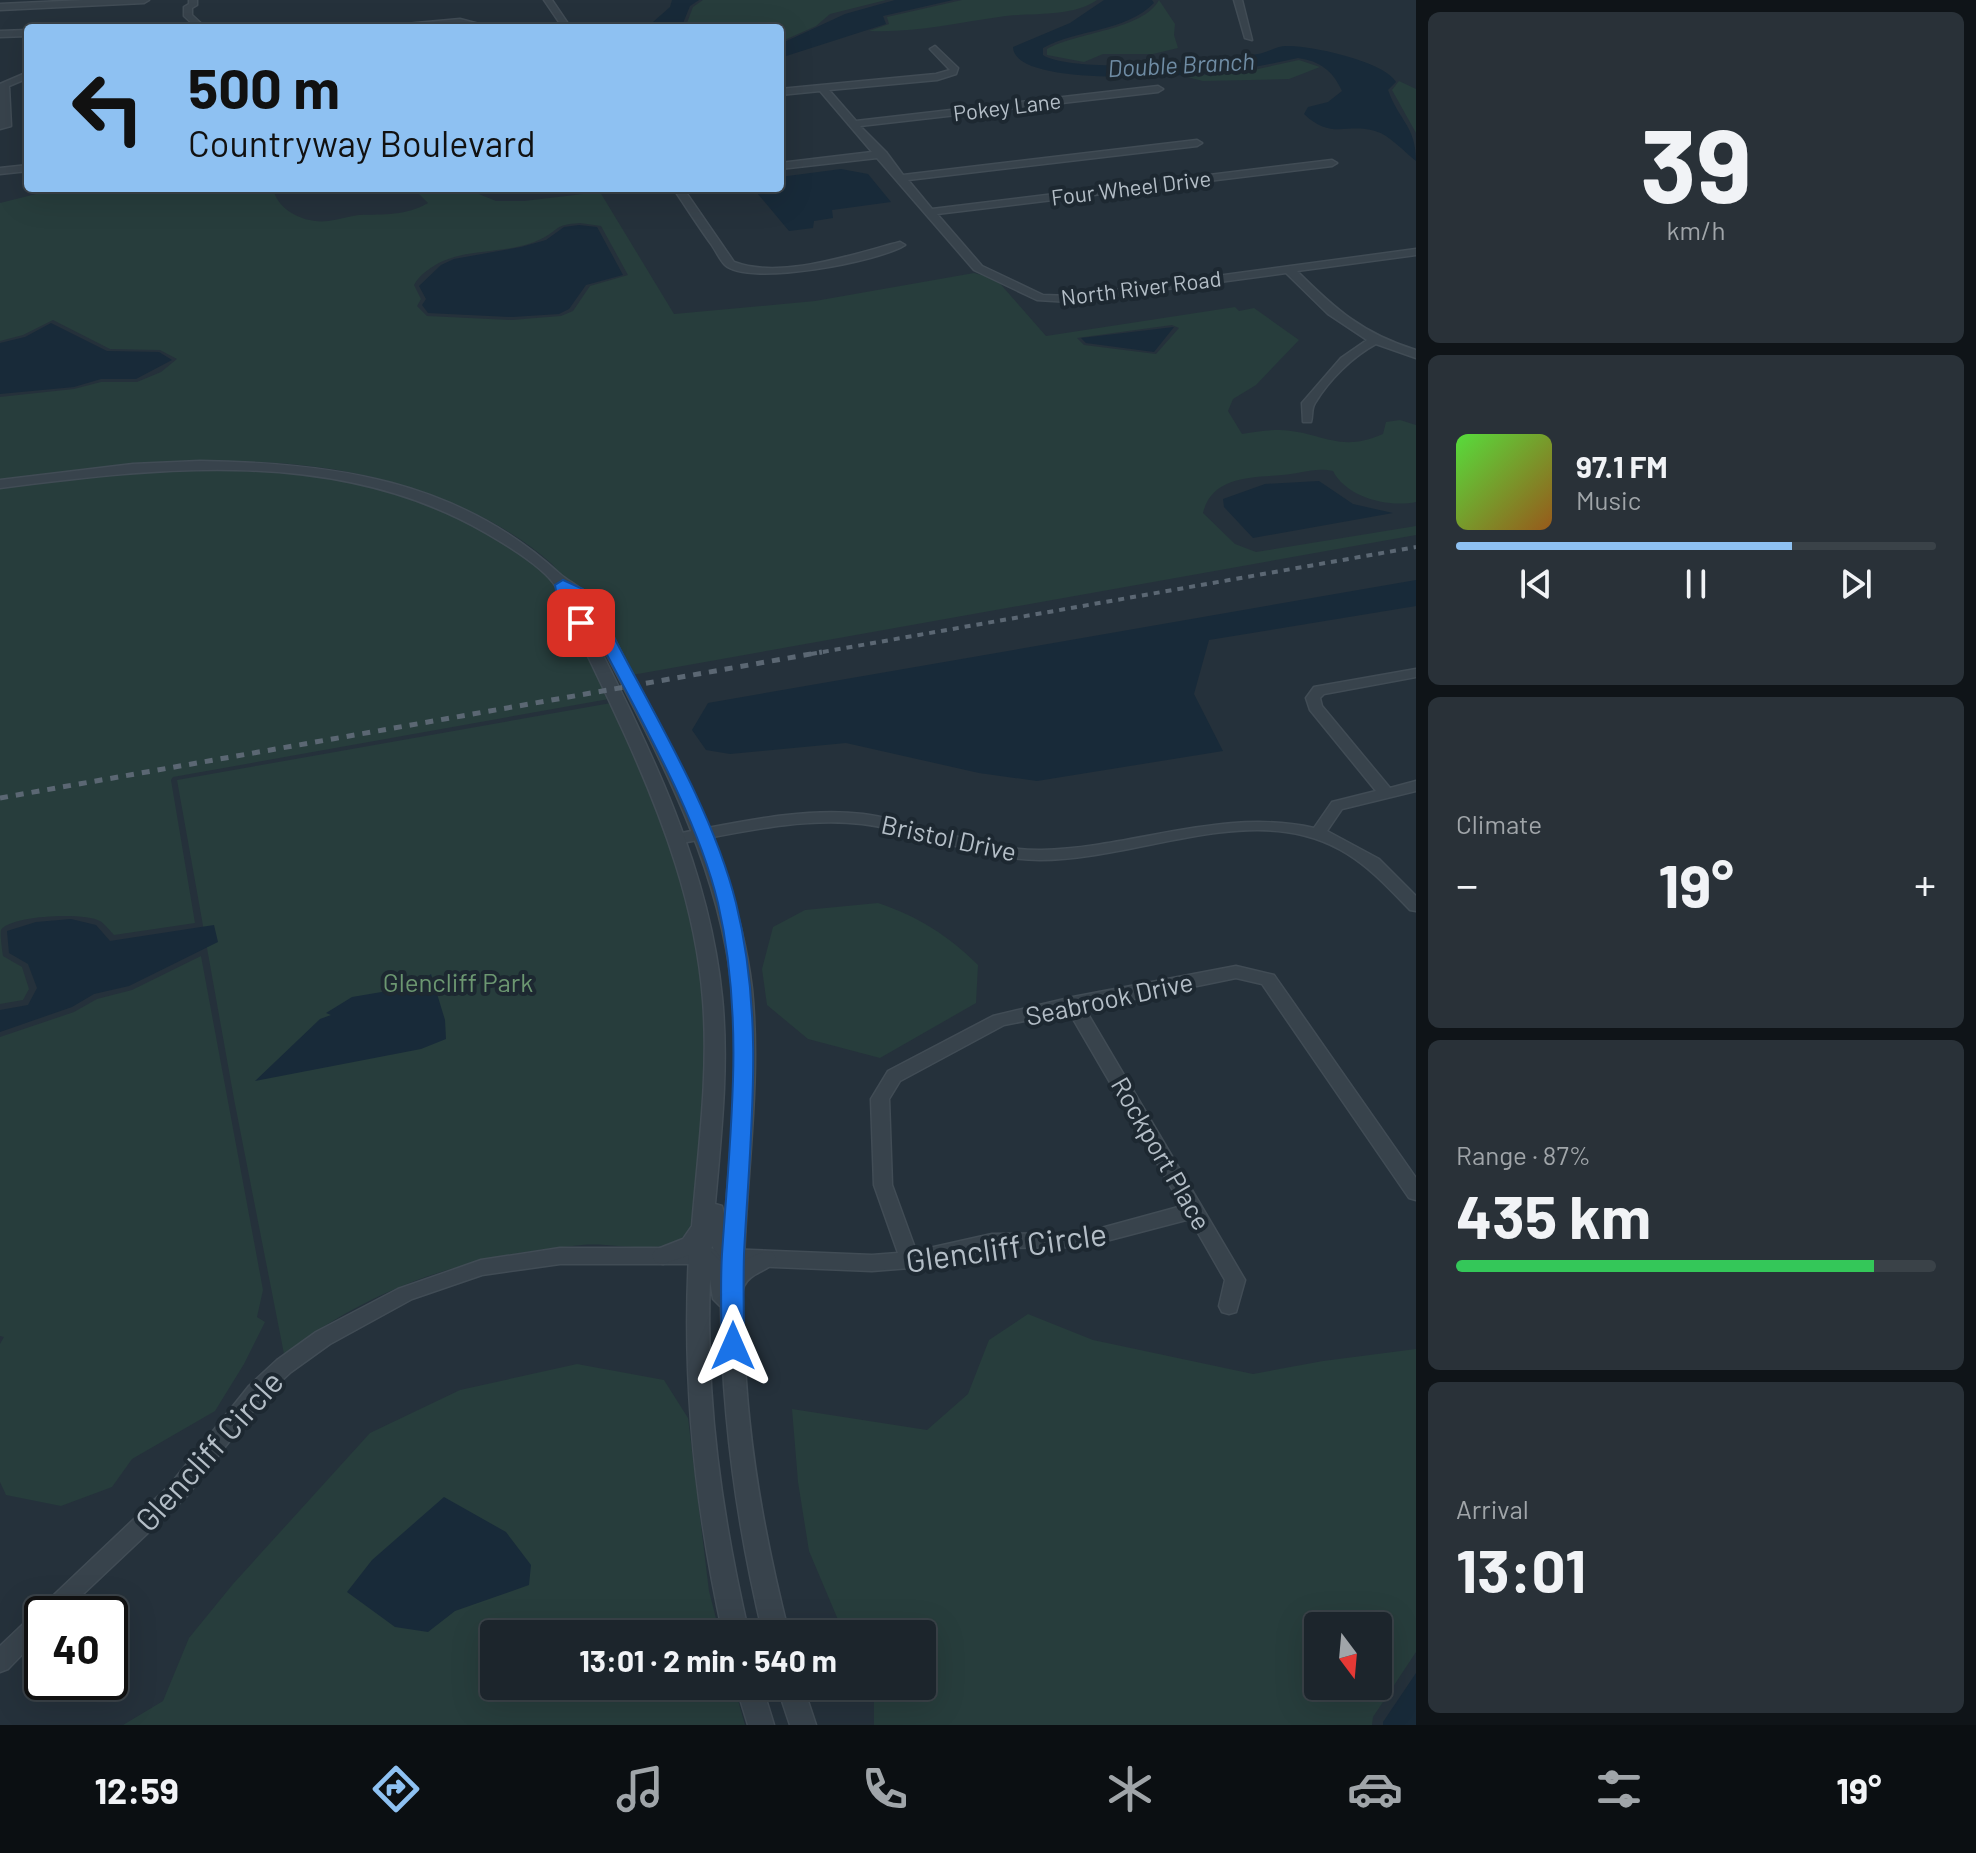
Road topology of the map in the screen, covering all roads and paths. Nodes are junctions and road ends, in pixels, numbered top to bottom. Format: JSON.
{"nodes":[{"id":1,"x":144,"y":0,"type":"edge"},
{"id":2,"x":548,"y":0,"type":"edge"},
{"id":3,"x":1238,"y":0,"type":"edge"},
{"id":4,"x":193,"y":3,"type":"edge"},
{"id":5,"x":0,"y":7,"type":"edge"},
{"id":6,"x":199,"y":24,"type":"edge"},
{"id":7,"x":438,"y":24,"type":"edge"},
{"id":8,"x":470,"y":24,"type":"edge"},
{"id":9,"x":564,"y":24,"type":"edge"},
{"id":10,"x":24,"y":33,"type":"edge"},
{"id":11,"x":0,"y":34,"type":"edge"},
{"id":12,"x":1249,"y":38,"type":"dead end"},
{"id":13,"x":935,"y":49,"type":"dead end"},
{"id":14,"x":24,"y":77,"type":"edge"},
{"id":15,"x":822,"y":88,"type":"junction"},
{"id":16,"x":1158,"y":89,"type":"dead end"},
{"id":17,"x":784,"y":92,"type":"edge"},
{"id":18,"x":855,"y":124,"type":"junction"},
{"id":19,"x":0,"y":126,"type":"edge"},
{"id":20,"x":1197,"y":143,"type":"dead end"},
{"id":21,"x":882,"y":154,"type":"junction"},
{"id":22,"x":1332,"y":163,"type":"dead end"},
{"id":23,"x":784,"y":166,"type":"edge"},
{"id":24,"x":24,"y":168,"type":"edge"},
{"id":25,"x":0,"y":171,"type":"edge"},
{"id":26,"x":903,"y":178,"type":"junction"},
{"id":27,"x":681,"y":192,"type":"edge"},
{"id":28,"x":931,"y":212,"type":"junction"},
{"id":29,"x":900,"y":245,"type":"dead end"},
{"id":30,"x":1416,"y":252,"type":"edge"},
{"id":31,"x":1288,"y":269,"type":"junction"},
{"id":32,"x":1374,"y":341,"type":"junction"},
{"id":33,"x":1416,"y":354,"type":"edge"},
{"id":34,"x":1307,"y":419,"type":"dead end"},
{"id":35,"x":0,"y":484,"type":"edge"},
{"id":36,"x":563,"y":585,"type":"junction"},
{"id":37,"x":1416,"y":673,"type":"edge"},
{"id":38,"x":1416,"y":786,"type":"edge"},
{"id":39,"x":1385,"y":792,"type":"junction"},
{"id":40,"x":705,"y":834,"type":"junction"},
{"id":41,"x":1317,"y":835,"type":"junction"},
{"id":42,"x":676,"y":839,"type":"junction"},
{"id":43,"x":1416,"y":906,"type":"edge"},
{"id":44,"x":1073,"y":1003,"type":"junction"},
{"id":45,"x":714,"y":1107,"type":"junction"},
{"id":46,"x":1416,"y":1193,"type":"edge"},
{"id":47,"x":1196,"y":1210,"type":"junction"},
{"id":48,"x":703,"y":1226,"type":"junction"},
{"id":49,"x":721,"y":1251,"type":"junction"},
{"id":50,"x":663,"y":1256,"type":"junction"},
{"id":51,"x":765,"y":1259,"type":"junction"},
{"id":52,"x":910,"y":1260,"type":"junction"},
{"id":53,"x":699,"y":1287,"type":"junction"},
{"id":54,"x":733,"y":1287,"type":"junction"},
{"id":55,"x":1229,"y":1306,"type":"dead end"},
{"id":56,"x":737,"y":1422,"type":"junction"},
{"id":57,"x":66,"y":1596,"type":"edge"},
{"id":58,"x":733,"y":1620,"type":"edge"},
{"id":59,"x":772,"y":1620,"type":"edge"},
{"id":60,"x":24,"y":1635,"type":"edge"},
{"id":61,"x":3,"y":1654,"type":"edge"},
{"id":62,"x":753,"y":1700,"type":"edge"},
{"id":63,"x":795,"y":1700,"type":"edge"},
{"id":64,"x":761,"y":1725,"type":"edge"},
{"id":65,"x":803,"y":1725,"type":"edge"}],
"edges":[{"from":1,"to":5,"type":"street"},
{"from":2,"to":9,"type":"street"},
{"from":3,"to":12,"type":"street"},
{"from":4,"to":6,"type":"street"},
{"from":7,"to":8,"type":"street"},
{"from":10,"to":11,"type":"street"},
{"from":13,"to":15,"type":"street"},
{"from":14,"to":19,"type":"street"},
{"from":15,"to":17,"type":"street"},
{"from":15,"to":18,"type":"street","name":"North River Road"},
{"from":16,"to":18,"type":"street","name":"Pokey Lane"},
{"from":18,"to":21,"type":"street","name":"North River Road"},
{"from":20,"to":26,"type":"street"},
{"from":21,"to":23,"type":"street"},
{"from":21,"to":26,"type":"street","name":"North River Road"},
{"from":22,"to":28,"type":"street","name":"Four Wheel Drive"},
{"from":24,"to":25,"type":"street"},
{"from":26,"to":28,"type":"street","name":"North River Road"},
{"from":27,"to":29,"type":"street"},
{"from":28,"to":31,"type":"street","name":"North River Road"},
{"from":30,"to":31,"type":"street","name":"North River Road"},
{"from":31,"to":32,"type":"street"},
{"from":32,"to":33,"type":"street"},
{"from":32,"to":34,"type":"street"},
{"from":35,"to":36,"type":"street"},
{"from":36,"to":40,"type":"street"},
{"from":36,"to":42,"type":"street"},
{"from":37,"to":39,"type":"street"},
{"from":38,"to":39,"type":"street"},
{"from":39,"to":41,"type":"street"},
{"from":40,"to":41,"type":"street","name":"Bristol Drive"},
{"from":40,"to":42,"type":"street","name":"Bristol Drive"},
{"from":40,"to":49,"type":"street"},
{"from":41,"to":43,"type":"street","name":"Bristol Drive"},
{"from":42,"to":45,"type":"street"},
{"from":44,"to":46,"type":"street","name":"Seabrook Drive"},
{"from":44,"to":47,"type":"street","name":"Rockport Place"},
{"from":44,"to":52,"type":"street","name":"Seabrook Drive"},
{"from":45,"to":48,"type":"street"},
{"from":45,"to":49,"type":"street"},
{"from":47,"to":52,"type":"street","name":"Glencliff Circle"},
{"from":47,"to":55,"type":"street","name":"Rockport Place"},
{"from":48,"to":49,"type":"street"},
{"from":48,"to":50,"type":"street"},
{"from":49,"to":50,"type":"street","name":"Glencliff Circle"},
{"from":49,"to":51,"type":"street","name":"Glencliff Circle"},
{"from":49,"to":51,"type":"street"},
{"from":49,"to":53,"type":"street"},
{"from":49,"to":54,"type":"street"},
{"from":49,"to":56,"type":"street"},
{"from":50,"to":53,"type":"street"},
{"from":50,"to":57,"type":"street","name":"Glencliff Circle"},
{"from":51,"to":52,"type":"street","name":"Glencliff Circle"},
{"from":51,"to":54,"type":"street"},
{"from":53,"to":58,"type":"street"},
{"from":54,"to":56,"type":"street"},
{"from":56,"to":59,"type":"street"},
{"from":60,"to":61,"type":"street"},
{"from":62,"to":64,"type":"street"},
{"from":63,"to":65,"type":"street"}]}
